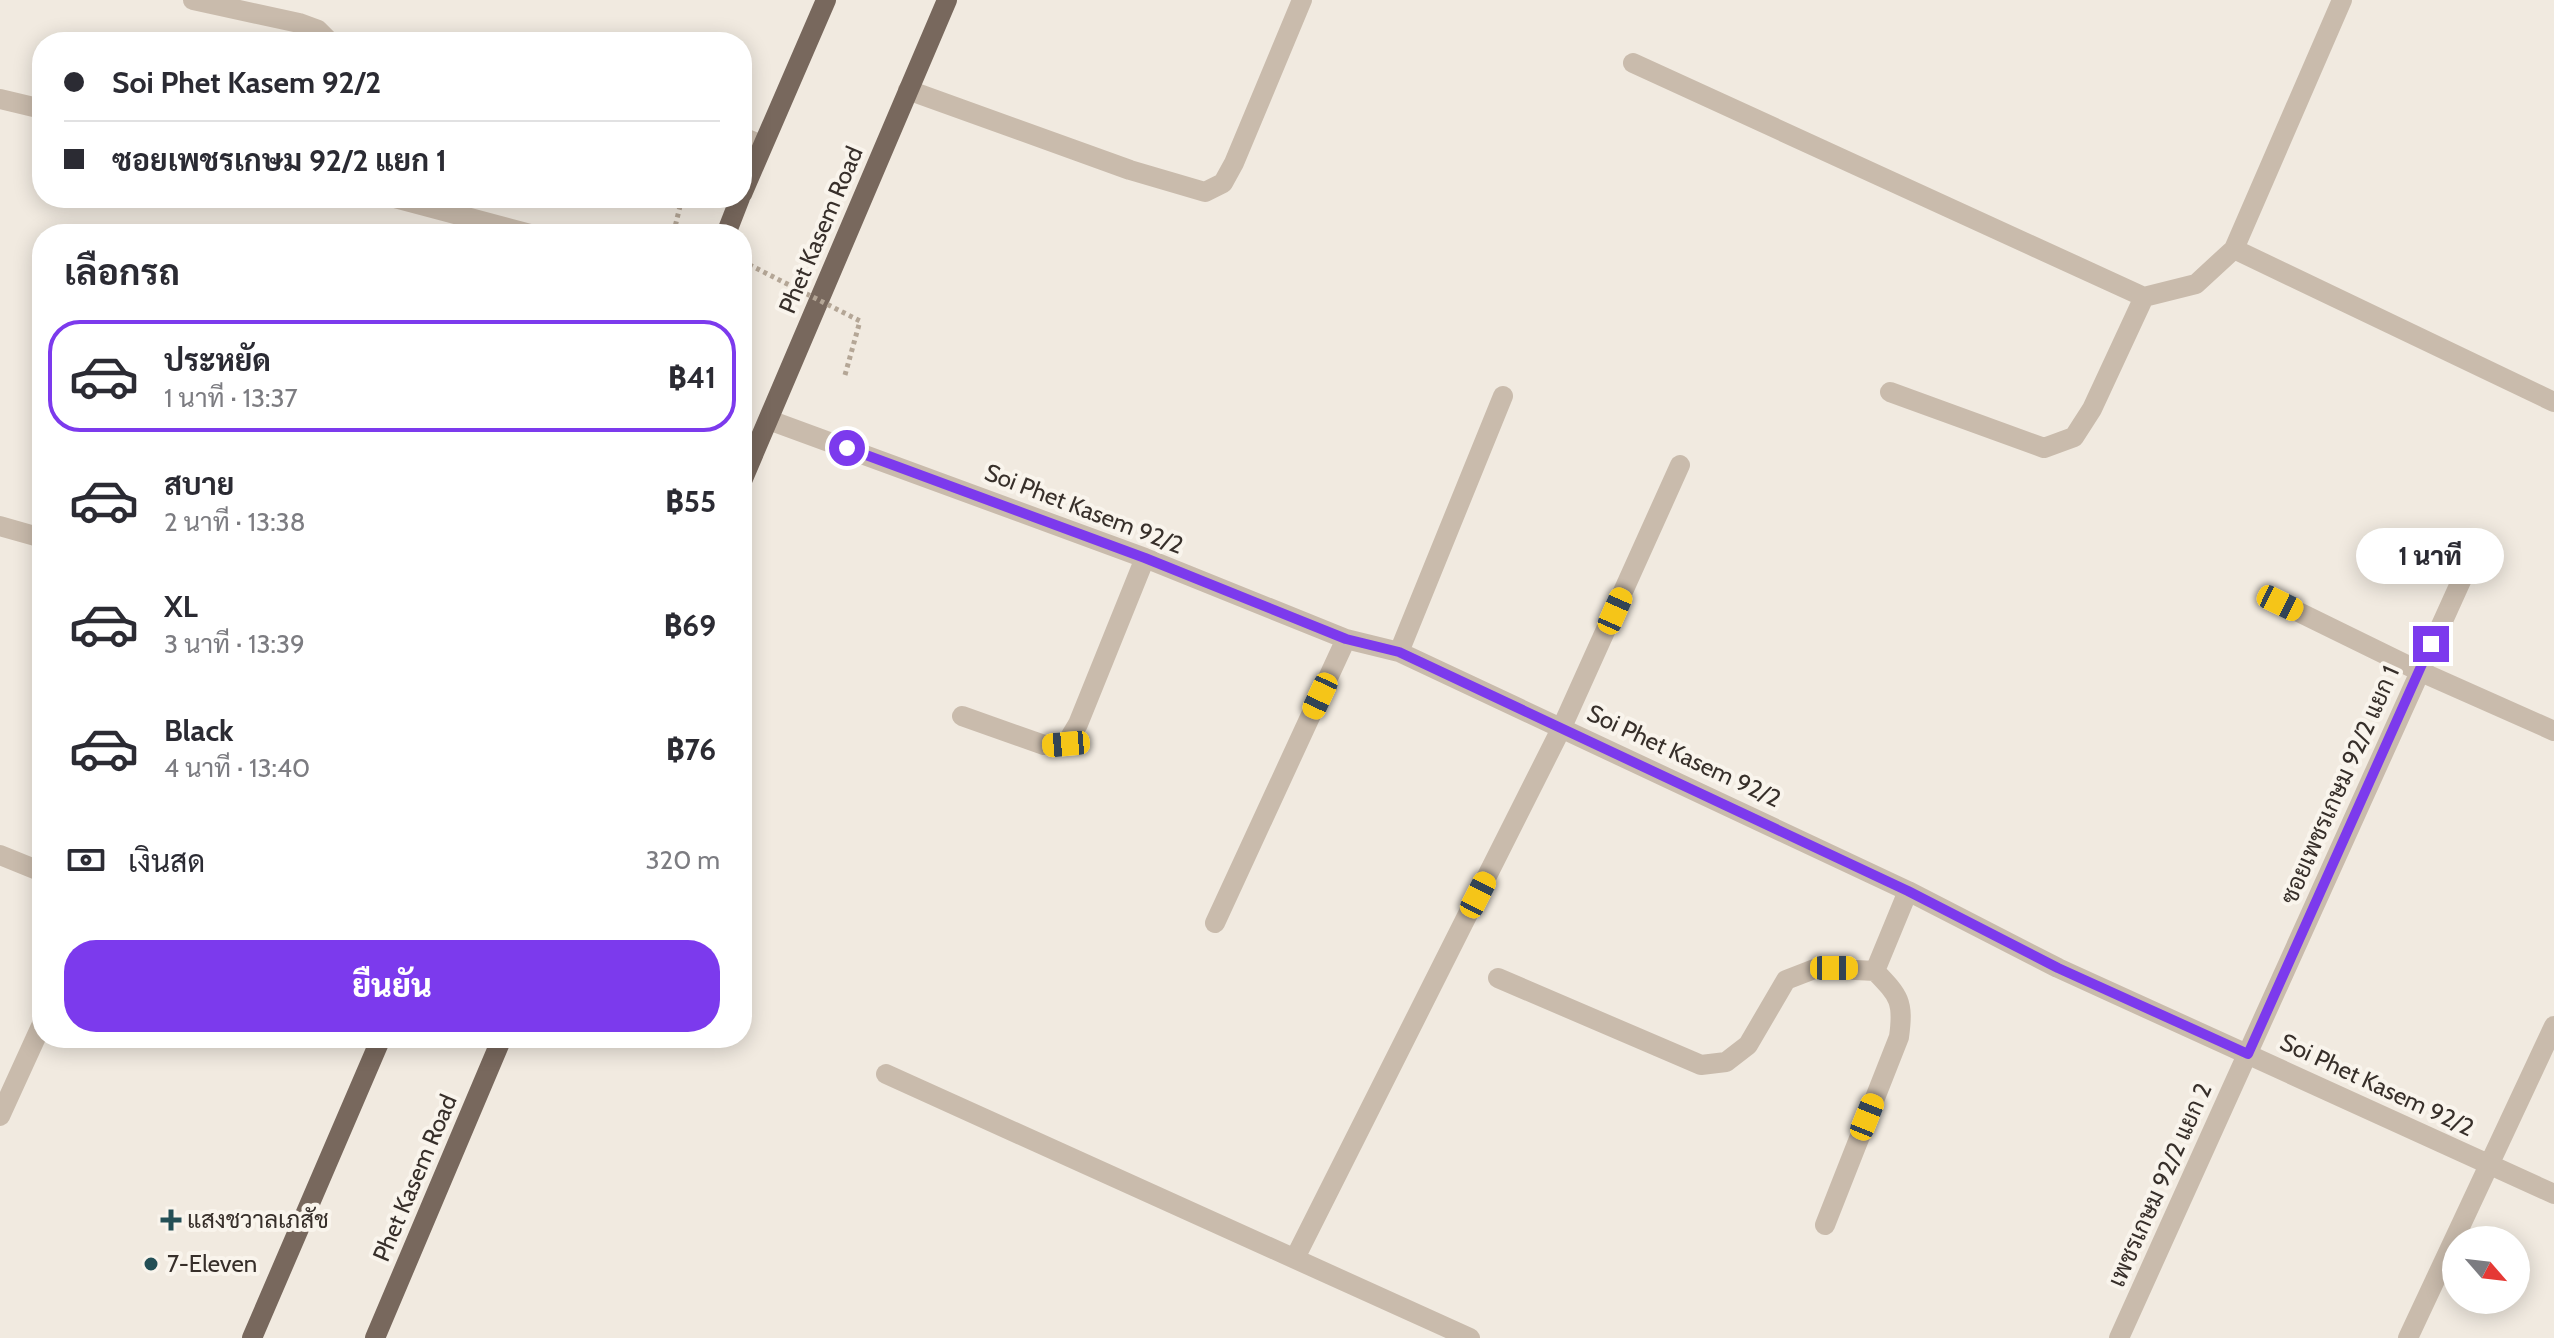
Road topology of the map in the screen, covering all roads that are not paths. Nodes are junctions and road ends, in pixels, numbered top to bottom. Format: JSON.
{"nodes":[{"id":1,"x":193,"y":0,"type":"edge"},
{"id":2,"x":826,"y":0,"type":"edge"},
{"id":3,"x":947,"y":0,"type":"edge"},
{"id":4,"x":1302,"y":0,"type":"edge"},
{"id":5,"x":2342,"y":0,"type":"edge"},
{"id":6,"x":320,"y":32,"type":"edge"},
{"id":7,"x":1633,"y":63,"type":"dead end"},
{"id":8,"x":908,"y":90,"type":"junction"},
{"id":9,"x":0,"y":99,"type":"edge"},
{"id":10,"x":32,"y":107,"type":"edge"},
{"id":11,"x":752,"y":141,"type":"edge"},
{"id":12,"x":762,"y":145,"type":"junction"},
{"id":13,"x":752,"y":169,"type":"edge"},
{"id":14,"x":432,"y":208,"type":"edge"},
{"id":15,"x":492,"y":224,"type":"edge"},
{"id":16,"x":2234,"y":249,"type":"junction"},
{"id":17,"x":2144,"y":297,"type":"junction"},
{"id":18,"x":1890,"y":392,"type":"dead end"},
{"id":19,"x":1503,"y":396,"type":"dead end"},
{"id":20,"x":2554,"y":402,"type":"edge"},
{"id":21,"x":769,"y":420,"type":"junction"},
{"id":22,"x":752,"y":458,"type":"edge"},
{"id":23,"x":1680,"y":465,"type":"dead end"},
{"id":24,"x":0,"y":526,"type":"edge"},
{"id":25,"x":32,"y":535,"type":"edge"},
{"id":26,"x":2480,"y":539,"type":"dead end"},
{"id":27,"x":1145,"y":558,"type":"junction"},
{"id":28,"x":2280,"y":603,"type":"dead end"},
{"id":29,"x":1346,"y":639,"type":"junction"},
{"id":30,"x":1399,"y":652,"type":"junction"},
{"id":31,"x":2419,"y":671,"type":"junction"},
{"id":32,"x":962,"y":716,"type":"dead end"},
{"id":33,"x":1562,"y":727,"type":"junction"},
{"id":34,"x":2554,"y":731,"type":"edge"},
{"id":35,"x":0,"y":855,"type":"edge"},
{"id":36,"x":32,"y":868,"type":"edge"},
{"id":37,"x":1908,"y":891,"type":"junction"},
{"id":38,"x":1215,"y":923,"type":"dead end"},
{"id":39,"x":1875,"y":971,"type":"junction"},
{"id":40,"x":1498,"y":978,"type":"dead end"},
{"id":41,"x":2554,"y":1026,"type":"edge"},
{"id":42,"x":32,"y":1046,"type":"edge"},
{"id":43,"x":377,"y":1048,"type":"edge"},
{"id":44,"x":498,"y":1048,"type":"edge"},
{"id":45,"x":2248,"y":1054,"type":"junction"},
{"id":46,"x":886,"y":1074,"type":"dead end"},
{"id":47,"x":0,"y":1116,"type":"edge"},
{"id":48,"x":2488,"y":1164,"type":"junction"},
{"id":49,"x":2554,"y":1194,"type":"edge"},
{"id":50,"x":1825,"y":1225,"type":"dead end"},
{"id":51,"x":1295,"y":1258,"type":"junction"},
{"id":52,"x":252,"y":1338,"type":"edge"},
{"id":53,"x":375,"y":1338,"type":"edge"},
{"id":54,"x":1470,"y":1338,"type":"edge"},
{"id":55,"x":2119,"y":1338,"type":"edge"},
{"id":56,"x":2408,"y":1338,"type":"edge"}],
"edges":[{"from":1,"to":6,"type":"street"},
{"from":2,"to":12,"type":"main road"},
{"from":3,"to":8,"type":"main road","name":"Phet Kasem Road"},
{"from":4,"to":8,"type":"street"},
{"from":5,"to":16,"type":"street"},
{"from":7,"to":17,"type":"street"},
{"from":8,"to":21,"type":"main road","name":"Phet Kasem Road"},
{"from":9,"to":10,"type":"street"},
{"from":11,"to":12,"type":"street"},
{"from":12,"to":13,"type":"main road"},
{"from":14,"to":15,"type":"street"},
{"from":16,"to":17,"type":"street"},
{"from":16,"to":20,"type":"street"},
{"from":17,"to":18,"type":"street"},
{"from":19,"to":30,"type":"street"},
{"from":21,"to":22,"type":"main road","name":"Phet Kasem Road"},
{"from":21,"to":27,"type":"street","name":"Soi Phet Kasem 92/2"},
{"from":23,"to":33,"type":"street"},
{"from":24,"to":25,"type":"street"},
{"from":26,"to":31,"type":"street","name":"ซอยเพชรเกษม 92/2 แยก 1"},
{"from":27,"to":29,"type":"street","name":"Soi Phet Kasem 92/2"},
{"from":27,"to":32,"type":"street"},
{"from":28,"to":31,"type":"street"},
{"from":29,"to":30,"type":"street","name":"Soi Phet Kasem 92/2"},
{"from":29,"to":38,"type":"street"},
{"from":30,"to":33,"type":"street","name":"Soi Phet Kasem 92/2"},
{"from":31,"to":34,"type":"street"},
{"from":31,"to":45,"type":"street","name":"ซอยเพชรเกษม 92/2 แยก 1"},
{"from":33,"to":37,"type":"street","name":"Soi Phet Kasem 92/2"},
{"from":33,"to":51,"type":"street"},
{"from":35,"to":36,"type":"street"},
{"from":37,"to":39,"type":"street"},
{"from":37,"to":45,"type":"street","name":"Soi Phet Kasem 92/2"},
{"from":39,"to":40,"type":"street"},
{"from":39,"to":50,"type":"street"},
{"from":41,"to":48,"type":"street"},
{"from":42,"to":47,"type":"street"},
{"from":43,"to":52,"type":"main road"},
{"from":44,"to":53,"type":"main road","name":"Phet Kasem Road"},
{"from":45,"to":48,"type":"street","name":"Soi Phet Kasem 92/2"},
{"from":45,"to":55,"type":"street","name":"เพชรเกษม 92/2 แยก 2"},
{"from":46,"to":51,"type":"street"},
{"from":48,"to":49,"type":"street","name":"Soi Phet Kasem 92/2"},
{"from":48,"to":56,"type":"street"},
{"from":51,"to":54,"type":"street"}]}
